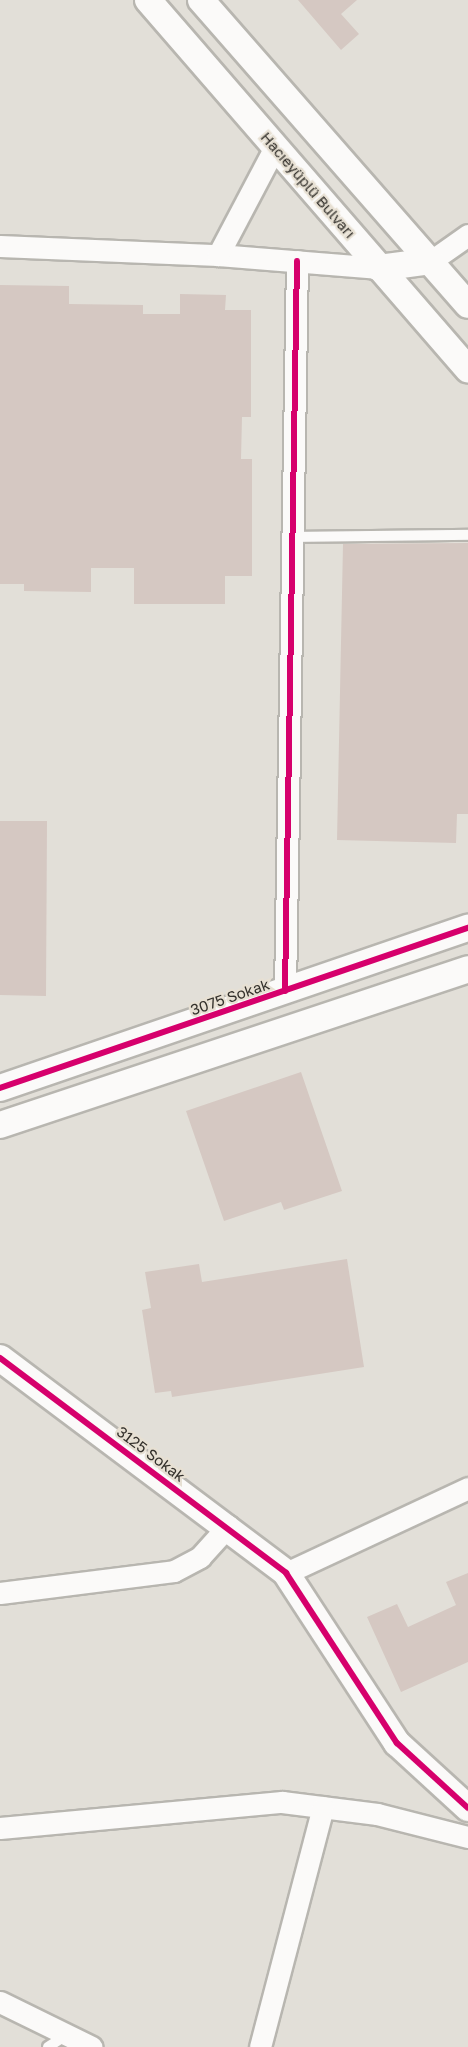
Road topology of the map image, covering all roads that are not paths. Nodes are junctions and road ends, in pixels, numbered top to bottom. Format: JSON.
{"nodes":[{"id":1,"x":148,"y":0,"type":"edge"},
{"id":2,"x":201,"y":0,"type":"edge"},
{"id":3,"x":275,"y":147,"type":"junction"},
{"id":4,"x":468,"y":235,"type":"edge"},
{"id":5,"x":0,"y":246,"type":"edge"},
{"id":6,"x":218,"y":255,"type":"junction"},
{"id":7,"x":297,"y":261,"type":"junction"},
{"id":8,"x":431,"y":261,"type":"junction"},
{"id":9,"x":379,"y":268,"type":"junction"},
{"id":10,"x":468,"y":305,"type":"edge"},
{"id":11,"x":468,"y":370,"type":"edge"},
{"id":12,"x":468,"y":535,"type":"edge"},
{"id":13,"x":294,"y":537,"type":"junction"},
{"id":14,"x":468,"y":928,"type":"edge"},
{"id":15,"x":468,"y":969,"type":"edge"},
{"id":16,"x":285,"y":991,"type":"junction"},
{"id":17,"x":1,"y":1088,"type":"edge"},
{"id":18,"x":0,"y":1125,"type":"edge"},
{"id":19,"x":0,"y":1340,"type":"edge"},
{"id":20,"x":0,"y":1358,"type":"edge"},
{"id":21,"x":27,"y":1377,"type":"junction"},
{"id":22,"x":468,"y":1488,"type":"edge"},
{"id":23,"x":228,"y":1526,"type":"junction"},
{"id":24,"x":286,"y":1573,"type":"junction"},
{"id":25,"x":0,"y":1593,"type":"edge"},
{"id":26,"x":323,"y":1807,"type":"junction"},
{"id":27,"x":468,"y":1808,"type":"edge"},
{"id":28,"x":0,"y":1828,"type":"edge"},
{"id":29,"x":468,"y":1837,"type":"edge"},
{"id":30,"x":0,"y":2002,"type":"edge"},
{"id":31,"x":57,"y":2041,"type":"edge"},
{"id":32,"x":93,"y":2047,"type":"edge"},
{"id":33,"x":260,"y":2047,"type":"edge"}],
"edges":[{"from":1,"to":3,"type":"street","name":"Hacıeyüplü Bulvarı"},
{"from":2,"to":8,"type":"street"},
{"from":3,"to":6,"type":"street"},
{"from":3,"to":9,"type":"street","name":"Hacıeyüplü Bulvarı"},
{"from":4,"to":8,"type":"street"},
{"from":5,"to":6,"type":"street"},
{"from":6,"to":7,"type":"street"},
{"from":7,"to":9,"type":"street"},
{"from":7,"to":13,"type":"street"},
{"from":8,"to":9,"type":"street"},
{"from":8,"to":10,"type":"street"},
{"from":9,"to":11,"type":"street","name":"Hacıeyüplü Bulvarı"},
{"from":12,"to":13,"type":"lane"},
{"from":13,"to":16,"type":"street"},
{"from":14,"to":16,"type":"street","name":"3075 Sokak"},
{"from":15,"to":18,"type":"street"},
{"from":16,"to":17,"type":"street","name":"3075 Sokak"},
{"from":19,"to":21,"type":"street","name":"3125 Sokak"},
{"from":20,"to":21,"type":"street","name":"3125 Sokak"},
{"from":21,"to":23,"type":"street","name":"3125 Sokak"},
{"from":22,"to":24,"type":"street"},
{"from":23,"to":24,"type":"street","name":"3125 Sokak"},
{"from":23,"to":25,"type":"street"},
{"from":24,"to":27,"type":"street","name":"3125 Sokak"},
{"from":26,"to":28,"type":"street"},
{"from":26,"to":29,"type":"street"},
{"from":26,"to":33,"type":"street"},
{"from":30,"to":31,"type":"street"},
{"from":31,"to":32,"type":"street"}]}
